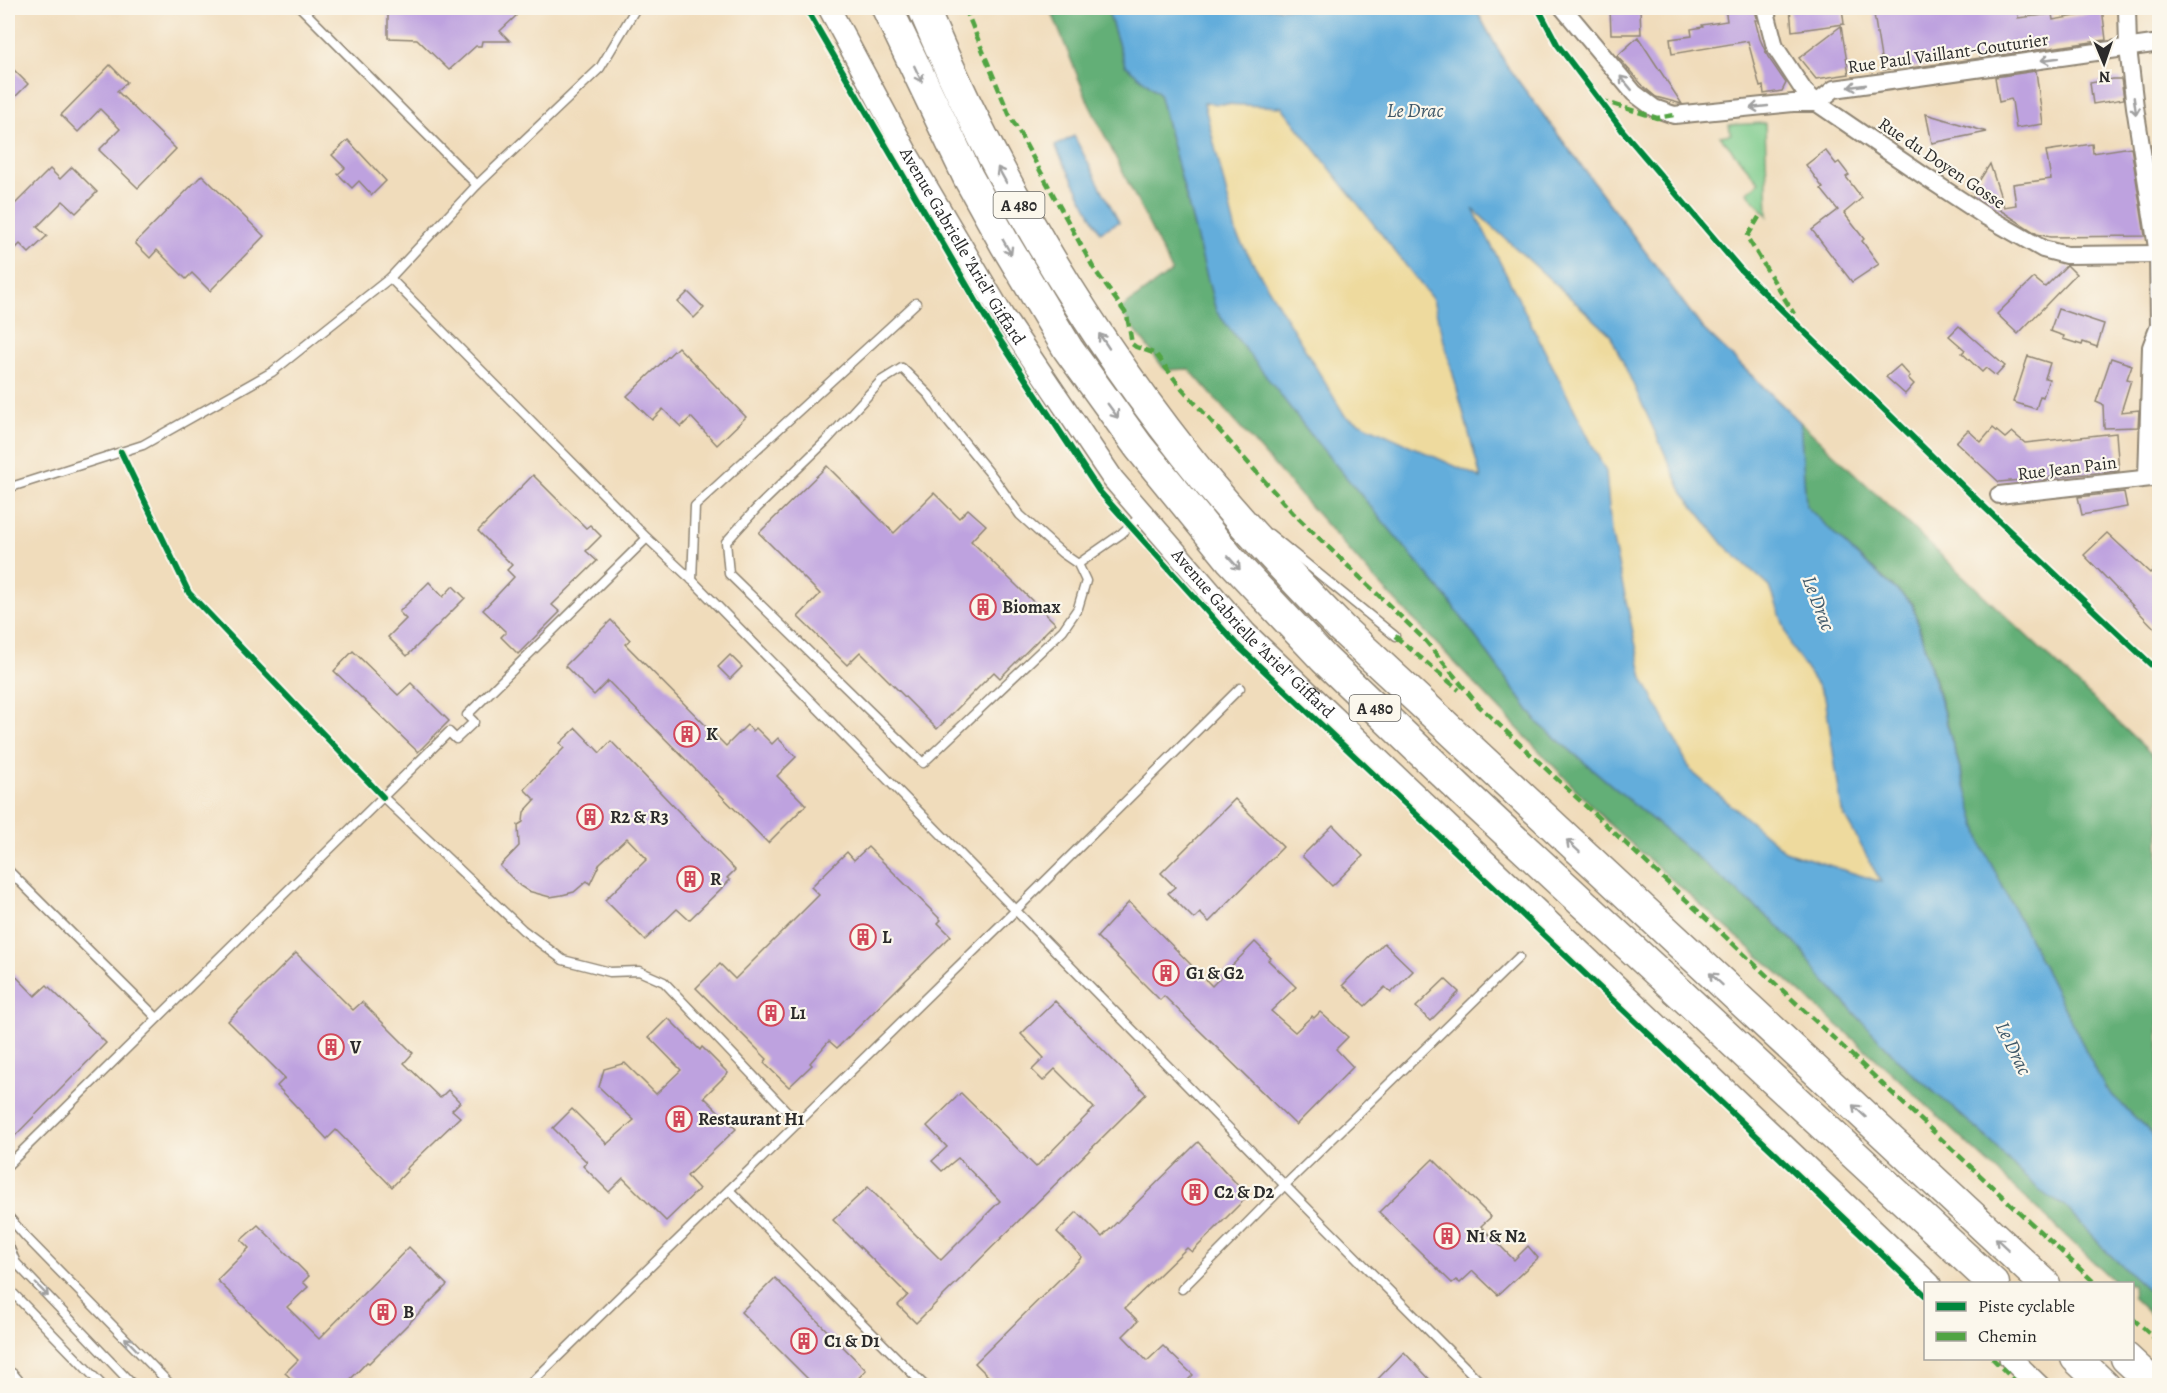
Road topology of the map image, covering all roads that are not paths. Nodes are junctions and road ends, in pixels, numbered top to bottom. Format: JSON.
{"nodes":[{"id":1,"x":301,"y":8,"type":"edge"},
{"id":2,"x":636,"y":8,"type":"edge"},
{"id":3,"x":829,"y":8,"type":"edge"},
{"id":4,"x":887,"y":8,"type":"edge"},
{"id":5,"x":923,"y":8,"type":"edge"},
{"id":6,"x":1563,"y":8,"type":"edge"},
{"id":7,"x":1765,"y":8,"type":"edge"},
{"id":8,"x":2127,"y":8,"type":"edge"},
{"id":9,"x":2160,"y":43,"type":"edge"},
{"id":10,"x":2128,"y":48,"type":"junction"},
{"id":11,"x":1817,"y":103,"type":"junction"},
{"id":12,"x":477,"y":185,"type":"junction"},
{"id":13,"x":2159,"y":254,"type":"edge"},
{"id":14,"x":390,"y":278,"type":"junction"},
{"id":15,"x":916,"y":303,"type":"dead end"},
{"id":16,"x":2159,"y":326,"type":"edge"},
{"id":17,"x":2153,"y":477,"type":"edge"},
{"id":18,"x":1209,"y":483,"type":"junction"},
{"id":19,"x":8,"y":488,"type":"edge"},
{"id":20,"x":1999,"y":495,"type":"dead end"},
{"id":21,"x":1143,"y":514,"type":"junction"},
{"id":22,"x":1253,"y":520,"type":"dead end"},
{"id":23,"x":1262,"y":527,"type":"dead end"},
{"id":24,"x":647,"y":538,"type":"junction"},
{"id":25,"x":1078,"y":564,"type":"junction"},
{"id":26,"x":692,"y":580,"type":"junction"},
{"id":27,"x":1395,"y":636,"type":"dead end"},
{"id":28,"x":1240,"y":688,"type":"dead end"},
{"id":29,"x":382,"y":797,"type":"junction"},
{"id":30,"x":8,"y":870,"type":"edge"},
{"id":31,"x":1016,"y":910,"type":"junction"},
{"id":32,"x":1519,"y":957,"type":"dead end"},
{"id":33,"x":157,"y":1018,"type":"junction"},
{"id":34,"x":798,"y":1123,"type":"junction"},
{"id":35,"x":8,"y":1165,"type":"edge"},
{"id":36,"x":1285,"y":1185,"type":"junction"},
{"id":37,"x":729,"y":1190,"type":"junction"},
{"id":38,"x":8,"y":1216,"type":"edge"},
{"id":39,"x":8,"y":1244,"type":"edge"},
{"id":40,"x":1928,"y":1282,"type":"edge"},
{"id":41,"x":1992,"y":1282,"type":"edge"},
{"id":42,"x":2043,"y":1282,"type":"edge"},
{"id":43,"x":8,"y":1288,"type":"edge"},
{"id":44,"x":1182,"y":1290,"type":"dead end"},
{"id":45,"x":2011,"y":1360,"type":"edge"},
{"id":46,"x":2077,"y":1360,"type":"edge"},
{"id":47,"x":2128,"y":1360,"type":"edge"},
{"id":48,"x":8,"y":1380,"type":"edge"},
{"id":49,"x":14,"y":1386,"type":"edge"},
{"id":50,"x":103,"y":1386,"type":"edge"},
{"id":51,"x":134,"y":1386,"type":"edge"},
{"id":52,"x":172,"y":1386,"type":"edge"},
{"id":53,"x":528,"y":1386,"type":"edge"},
{"id":54,"x":925,"y":1386,"type":"edge"},
{"id":55,"x":1484,"y":1386,"type":"edge"},
{"id":56,"x":2039,"y":1386,"type":"edge"},
{"id":57,"x":2105,"y":1386,"type":"edge"},
{"id":58,"x":2156,"y":1386,"type":"edge"}],
"edges":[{"from":1,"to":12,"type":"lane"},
{"from":2,"to":12,"type":"lane"},
{"from":3,"to":21,"type":"street","name":"Avenue Gabrielle \"Ariel\" Giffard"},
{"from":4,"to":41,"type":"highway","number":"A 480","one_way":true},
{"from":18,"to":5,"type":"highway","number":"A 480","one_way":true},
{"from":11,"to":6,"type":"street","one_way":true},
{"from":7,"to":11,"type":"street","name":"Rue du Doyen Gosse"},
{"from":8,"to":10,"type":"street"},
{"from":9,"to":10,"type":"street","name":"Rue Paul Vaillant-Couturier"},
{"from":10,"to":11,"type":"street","name":"Rue Paul Vaillant-Couturier","one_way":true},
{"from":10,"to":13,"type":"street","one_way":true},
{"from":11,"to":13,"type":"street","name":"Rue du Doyen Gosse"},
{"from":12,"to":14,"type":"lane"},
{"from":13,"to":16,"type":"street"},
{"from":14,"to":19,"type":"lane"},
{"from":14,"to":24,"type":"lane"},
{"from":15,"to":26,"type":"lane"},
{"from":16,"to":17,"type":"street"},
{"from":17,"to":20,"type":"street","name":"Rue Jean Pain"},
{"from":18,"to":22,"type":"lane"},
{"from":42,"to":18,"type":"highway","number":"A 480","one_way":true},
{"from":21,"to":25,"type":"lane"},
{"from":21,"to":40,"type":"street","name":"Avenue Gabrielle \"Ariel\" Giffard"},
{"from":23,"to":27,"type":"lane"},
{"from":24,"to":26,"type":"lane"},
{"from":24,"to":29,"type":"lane"},
{"from":25,"to":25,"type":"lane"},
{"from":26,"to":31,"type":"lane"},
{"from":28,"to":31,"type":"lane"},
{"from":29,"to":33,"type":"lane"},
{"from":29,"to":34,"type":"lane"},
{"from":30,"to":33,"type":"lane"},
{"from":31,"to":34,"type":"lane"},
{"from":31,"to":36,"type":"lane"},
{"from":32,"to":36,"type":"lane"},
{"from":33,"to":35,"type":"lane"},
{"from":34,"to":37,"type":"lane"},
{"from":36,"to":44,"type":"lane"},
{"from":36,"to":55,"type":"lane"},
{"from":37,"to":53,"type":"lane"},
{"from":37,"to":54,"type":"lane"},
{"from":52,"to":38,"type":"lane","one_way":true},
{"from":39,"to":51,"type":"lane","one_way":true},
{"from":43,"to":50,"type":"lane"},
{"from":45,"to":56,"type":"street"},
{"from":46,"to":57,"type":"highway"},
{"from":47,"to":58,"type":"highway"},
{"from":48,"to":49,"type":"main road"}]}
